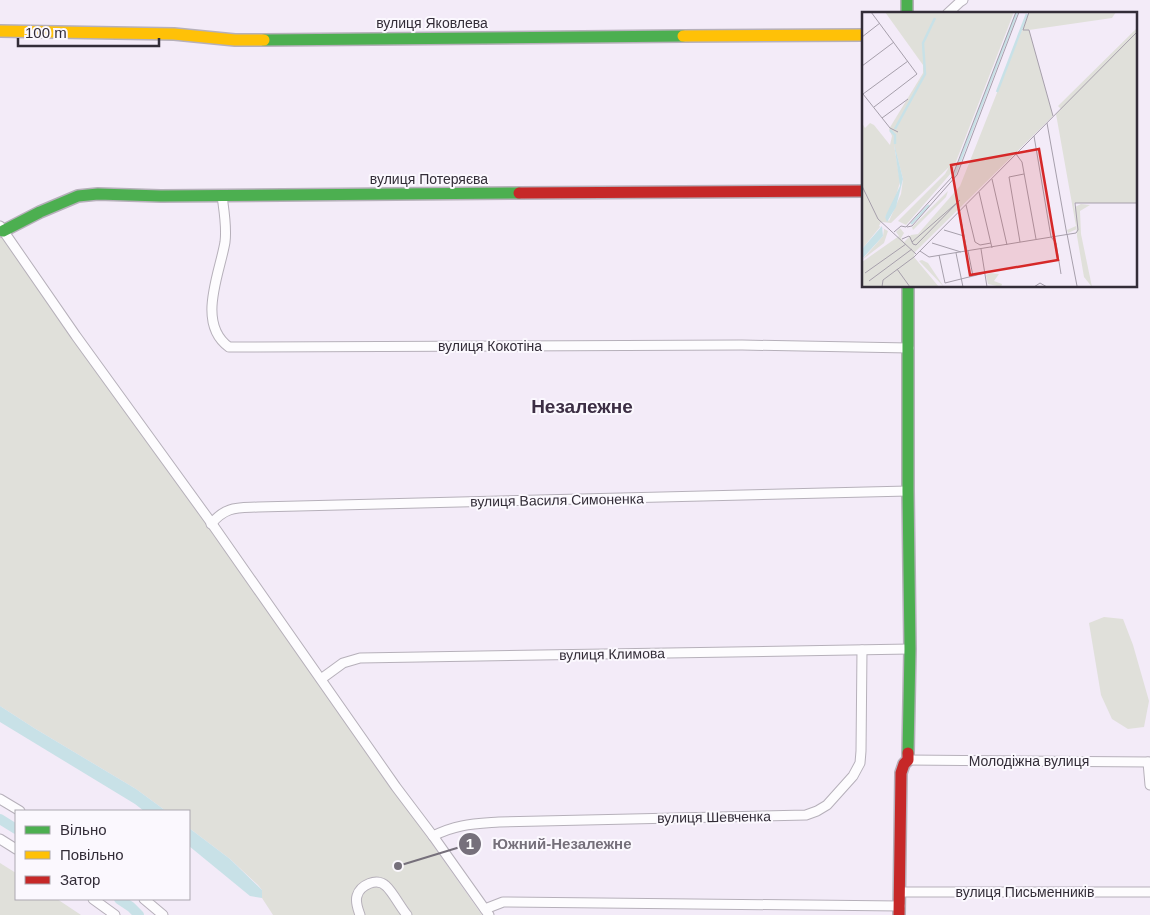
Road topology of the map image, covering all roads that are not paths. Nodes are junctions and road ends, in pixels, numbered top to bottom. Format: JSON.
{"nodes":[{"id":1,"x":963,"y":0,"type":"edge"},
{"id":2,"x":949,"y":12,"type":"edge"},
{"id":3,"x":0,"y":31,"type":"edge"},
{"id":4,"x":862,"y":35,"type":"edge"},
{"id":5,"x":862,"y":190,"type":"edge"},
{"id":6,"x":222,"y":196,"type":"junction"},
{"id":7,"x":2,"y":229,"type":"edge"},
{"id":8,"x":908,"y":288,"type":"edge"},
{"id":9,"x":909,"y":348,"type":"junction"},
{"id":10,"x":908,"y":491,"type":"junction"},
{"id":11,"x":211,"y":524,"type":"junction"},
{"id":12,"x":910,"y":649,"type":"junction"},
{"id":13,"x":862,"y":650,"type":"junction"},
{"id":14,"x":320,"y":679,"type":"junction"},
{"id":15,"x":908,"y":760,"type":"junction"},
{"id":16,"x":1149,"y":762,"type":"edge"},
{"id":17,"x":1150,"y":785,"type":"edge"},
{"id":18,"x":0,"y":799,"type":"edge"},
{"id":19,"x":18,"y":810,"type":"edge"},
{"id":20,"x":433,"y":836,"type":"junction"},
{"id":21,"x":0,"y":839,"type":"edge"},
{"id":22,"x":15,"y":848,"type":"edge"},
{"id":23,"x":900,"y":892,"type":"junction"},
{"id":24,"x":1150,"y":892,"type":"edge"},
{"id":25,"x":94,"y":900,"type":"edge"},
{"id":26,"x":145,"y":900,"type":"edge"},
{"id":27,"x":737,"y":905,"type":"junction"},
{"id":28,"x":900,"y":910,"type":"edge"},
{"id":29,"x":487,"y":912,"type":"edge"},
{"id":30,"x":116,"y":915,"type":"edge"},
{"id":31,"x":163,"y":915,"type":"edge"},
{"id":32,"x":360,"y":915,"type":"edge"},
{"id":33,"x":407,"y":915,"type":"edge"},
{"id":34,"x":732,"y":915,"type":"edge"}],
"edges":[{"from":1,"to":2,"type":"street"},
{"from":3,"to":4,"type":"street","name":"вулиця Яковлева"},
{"from":5,"to":6,"type":"street","name":"вулиця Потеряєва"},
{"from":6,"to":7,"type":"street","name":"вулиця Потеряєва"},
{"from":6,"to":9,"type":"street","name":"вулиця Кокотіна"},
{"from":7,"to":11,"type":"street"},
{"from":8,"to":9,"type":"street"},
{"from":9,"to":10,"type":"street"},
{"from":10,"to":11,"type":"street","name":"вулиця Василя Симоненка"},
{"from":10,"to":12,"type":"street"},
{"from":11,"to":14,"type":"street"},
{"from":12,"to":13,"type":"street","name":"вулиця Климова"},
{"from":12,"to":15,"type":"street"},
{"from":13,"to":14,"type":"street","name":"вулиця Климова"},
{"from":13,"to":20,"type":"street","name":"вулиця Шевченка"},
{"from":14,"to":20,"type":"street"},
{"from":15,"to":16,"type":"street","name":"Молодіжна вулиця"},
{"from":15,"to":23,"type":"street"},
{"from":16,"to":17,"type":"street"},
{"from":18,"to":19,"type":"street"},
{"from":20,"to":29,"type":"street"},
{"from":21,"to":22,"type":"street"},
{"from":23,"to":24,"type":"street","name":"вулиця Письменників"},
{"from":23,"to":28,"type":"street"},
{"from":25,"to":30,"type":"street"},
{"from":26,"to":31,"type":"street"},
{"from":27,"to":28,"type":"street"},
{"from":27,"to":29,"type":"street"},
{"from":27,"to":34,"type":"street"},
{"from":32,"to":33,"type":"street"}]}
